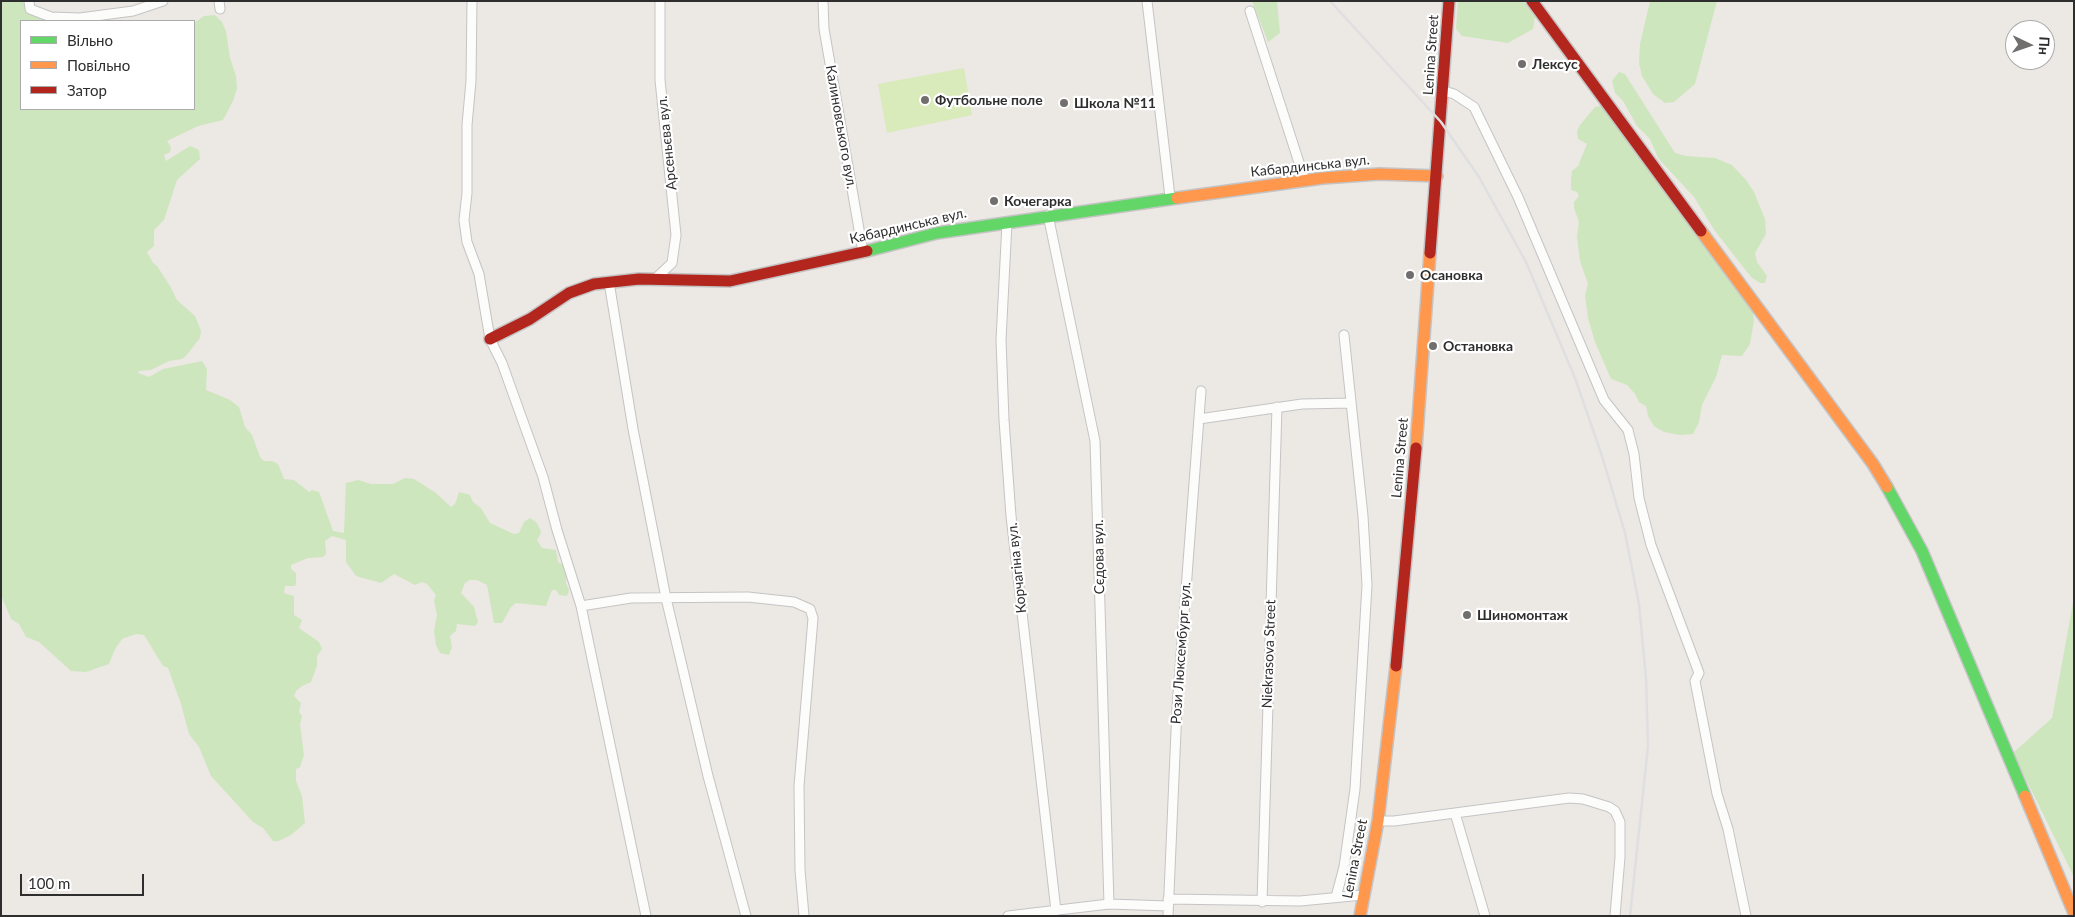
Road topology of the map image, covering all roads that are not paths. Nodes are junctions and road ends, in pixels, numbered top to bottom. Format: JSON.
{"nodes":[{"id":1,"x":29,"y":1,"type":"edge"},
{"id":2,"x":163,"y":1,"type":"edge"},
{"id":3,"x":472,"y":1,"type":"edge"},
{"id":4,"x":660,"y":1,"type":"edge"},
{"id":5,"x":823,"y":1,"type":"edge"},
{"id":6,"x":1147,"y":1,"type":"edge"},
{"id":7,"x":1449,"y":1,"type":"edge"},
{"id":8,"x":1532,"y":1,"type":"edge"},
{"id":9,"x":1250,"y":11,"type":"dead end"},
{"id":10,"x":1444,"y":91,"type":"junction"},
{"id":11,"x":1437,"y":176,"type":"junction"},
{"id":12,"x":1305,"y":181,"type":"junction"},
{"id":13,"x":1170,"y":197,"type":"junction"},
{"id":14,"x":1048,"y":215,"type":"junction"},
{"id":15,"x":1007,"y":223,"type":"junction"},
{"id":16,"x":863,"y":252,"type":"junction"},
{"id":17,"x":656,"y":278,"type":"junction"},
{"id":18,"x":609,"y":282,"type":"junction"},
{"id":19,"x":1344,"y":335,"type":"dead end"},
{"id":20,"x":490,"y":339,"type":"junction"},
{"id":21,"x":1201,"y":391,"type":"dead end"},
{"id":22,"x":1351,"y":403,"type":"junction"},
{"id":23,"x":1277,"y":407,"type":"junction"},
{"id":24,"x":1199,"y":419,"type":"junction"},
{"id":25,"x":666,"y":598,"type":"junction"},
{"id":26,"x":581,"y":606,"type":"junction"},
{"id":27,"x":1455,"y":812,"type":"junction"},
{"id":28,"x":1378,"y":821,"type":"junction"},
{"id":29,"x":1363,"y":895,"type":"junction"},
{"id":30,"x":1336,"y":897,"type":"junction"},
{"id":31,"x":1168,"y":902,"type":"junction"},
{"id":32,"x":1262,"y":902,"type":"junction"},
{"id":33,"x":1105,"y":904,"type":"junction"},
{"id":34,"x":1056,"y":911,"type":"junction"},
{"id":35,"x":1069,"y":913,"type":"edge"},
{"id":36,"x":2074,"y":913,"type":"edge"},
{"id":37,"x":646,"y":916,"type":"edge"},
{"id":38,"x":746,"y":916,"type":"edge"},
{"id":39,"x":804,"y":916,"type":"edge"},
{"id":40,"x":1008,"y":916,"type":"edge"},
{"id":41,"x":1103,"y":916,"type":"edge"},
{"id":42,"x":1168,"y":916,"type":"edge"},
{"id":43,"x":1360,"y":916,"type":"edge"},
{"id":44,"x":1485,"y":916,"type":"edge"},
{"id":45,"x":1615,"y":916,"type":"edge"},
{"id":46,"x":1746,"y":916,"type":"edge"}],
"edges":[{"from":1,"to":2,"type":"street"},
{"from":3,"to":20,"type":"street"},
{"from":4,"to":17,"type":"street","name":"Арсеньєва вул."},
{"from":5,"to":16,"type":"street","name":"Калиновського вул."},
{"from":6,"to":13,"type":"street"},
{"from":7,"to":10,"type":"main road","name":"Lenina Street"},
{"from":8,"to":36,"type":"main road"},
{"from":9,"to":12,"type":"street"},
{"from":10,"to":11,"type":"main road","name":"Lenina Street"},
{"from":10,"to":46,"type":"street"},
{"from":11,"to":12,"type":"main road","name":"Кабардинська вул."},
{"from":11,"to":28,"type":"main road","name":"Lenina Street"},
{"from":12,"to":13,"type":"main road","name":"Кабардинська вул."},
{"from":13,"to":14,"type":"main road","name":"Кабардинська вул."},
{"from":14,"to":15,"type":"main road","name":"Кабардинська вул."},
{"from":14,"to":33,"type":"street","name":"Сєдова вул."},
{"from":15,"to":16,"type":"main road","name":"Кабардинська вул."},
{"from":15,"to":34,"type":"street","name":"Корчагіна вул."},
{"from":16,"to":17,"type":"main road","name":"Кабардинська вул."},
{"from":17,"to":18,"type":"main road","name":"Кабардинська вул."},
{"from":18,"to":20,"type":"main road","name":"Кабардинська вул."},
{"from":18,"to":25,"type":"street"},
{"from":19,"to":22,"type":"street"},
{"from":20,"to":26,"type":"street"},
{"from":21,"to":24,"type":"street","name":"Рози Люксембург вул."},
{"from":22,"to":23,"type":"street"},
{"from":22,"to":30,"type":"street"},
{"from":23,"to":24,"type":"street"},
{"from":23,"to":32,"type":"street","name":"Niekrasova Street"},
{"from":24,"to":31,"type":"street","name":"Рози Люксембург вул."},
{"from":25,"to":26,"type":"street"},
{"from":25,"to":38,"type":"street"},
{"from":25,"to":39,"type":"street"},
{"from":26,"to":37,"type":"street"},
{"from":27,"to":28,"type":"street"},
{"from":27,"to":44,"type":"street"},
{"from":27,"to":45,"type":"street"},
{"from":28,"to":29,"type":"main road","name":"Lenina Street"},
{"from":29,"to":30,"type":"street"},
{"from":29,"to":43,"type":"main road","name":"Lenina Street"},
{"from":30,"to":32,"type":"street"},
{"from":31,"to":32,"type":"street"},
{"from":31,"to":33,"type":"street"},
{"from":31,"to":42,"type":"street","name":"Рози Люксембург вул."},
{"from":33,"to":35,"type":"street"},
{"from":33,"to":41,"type":"street","name":"Сєдова вул."},
{"from":34,"to":35,"type":"street"},
{"from":34,"to":40,"type":"street"}]}
